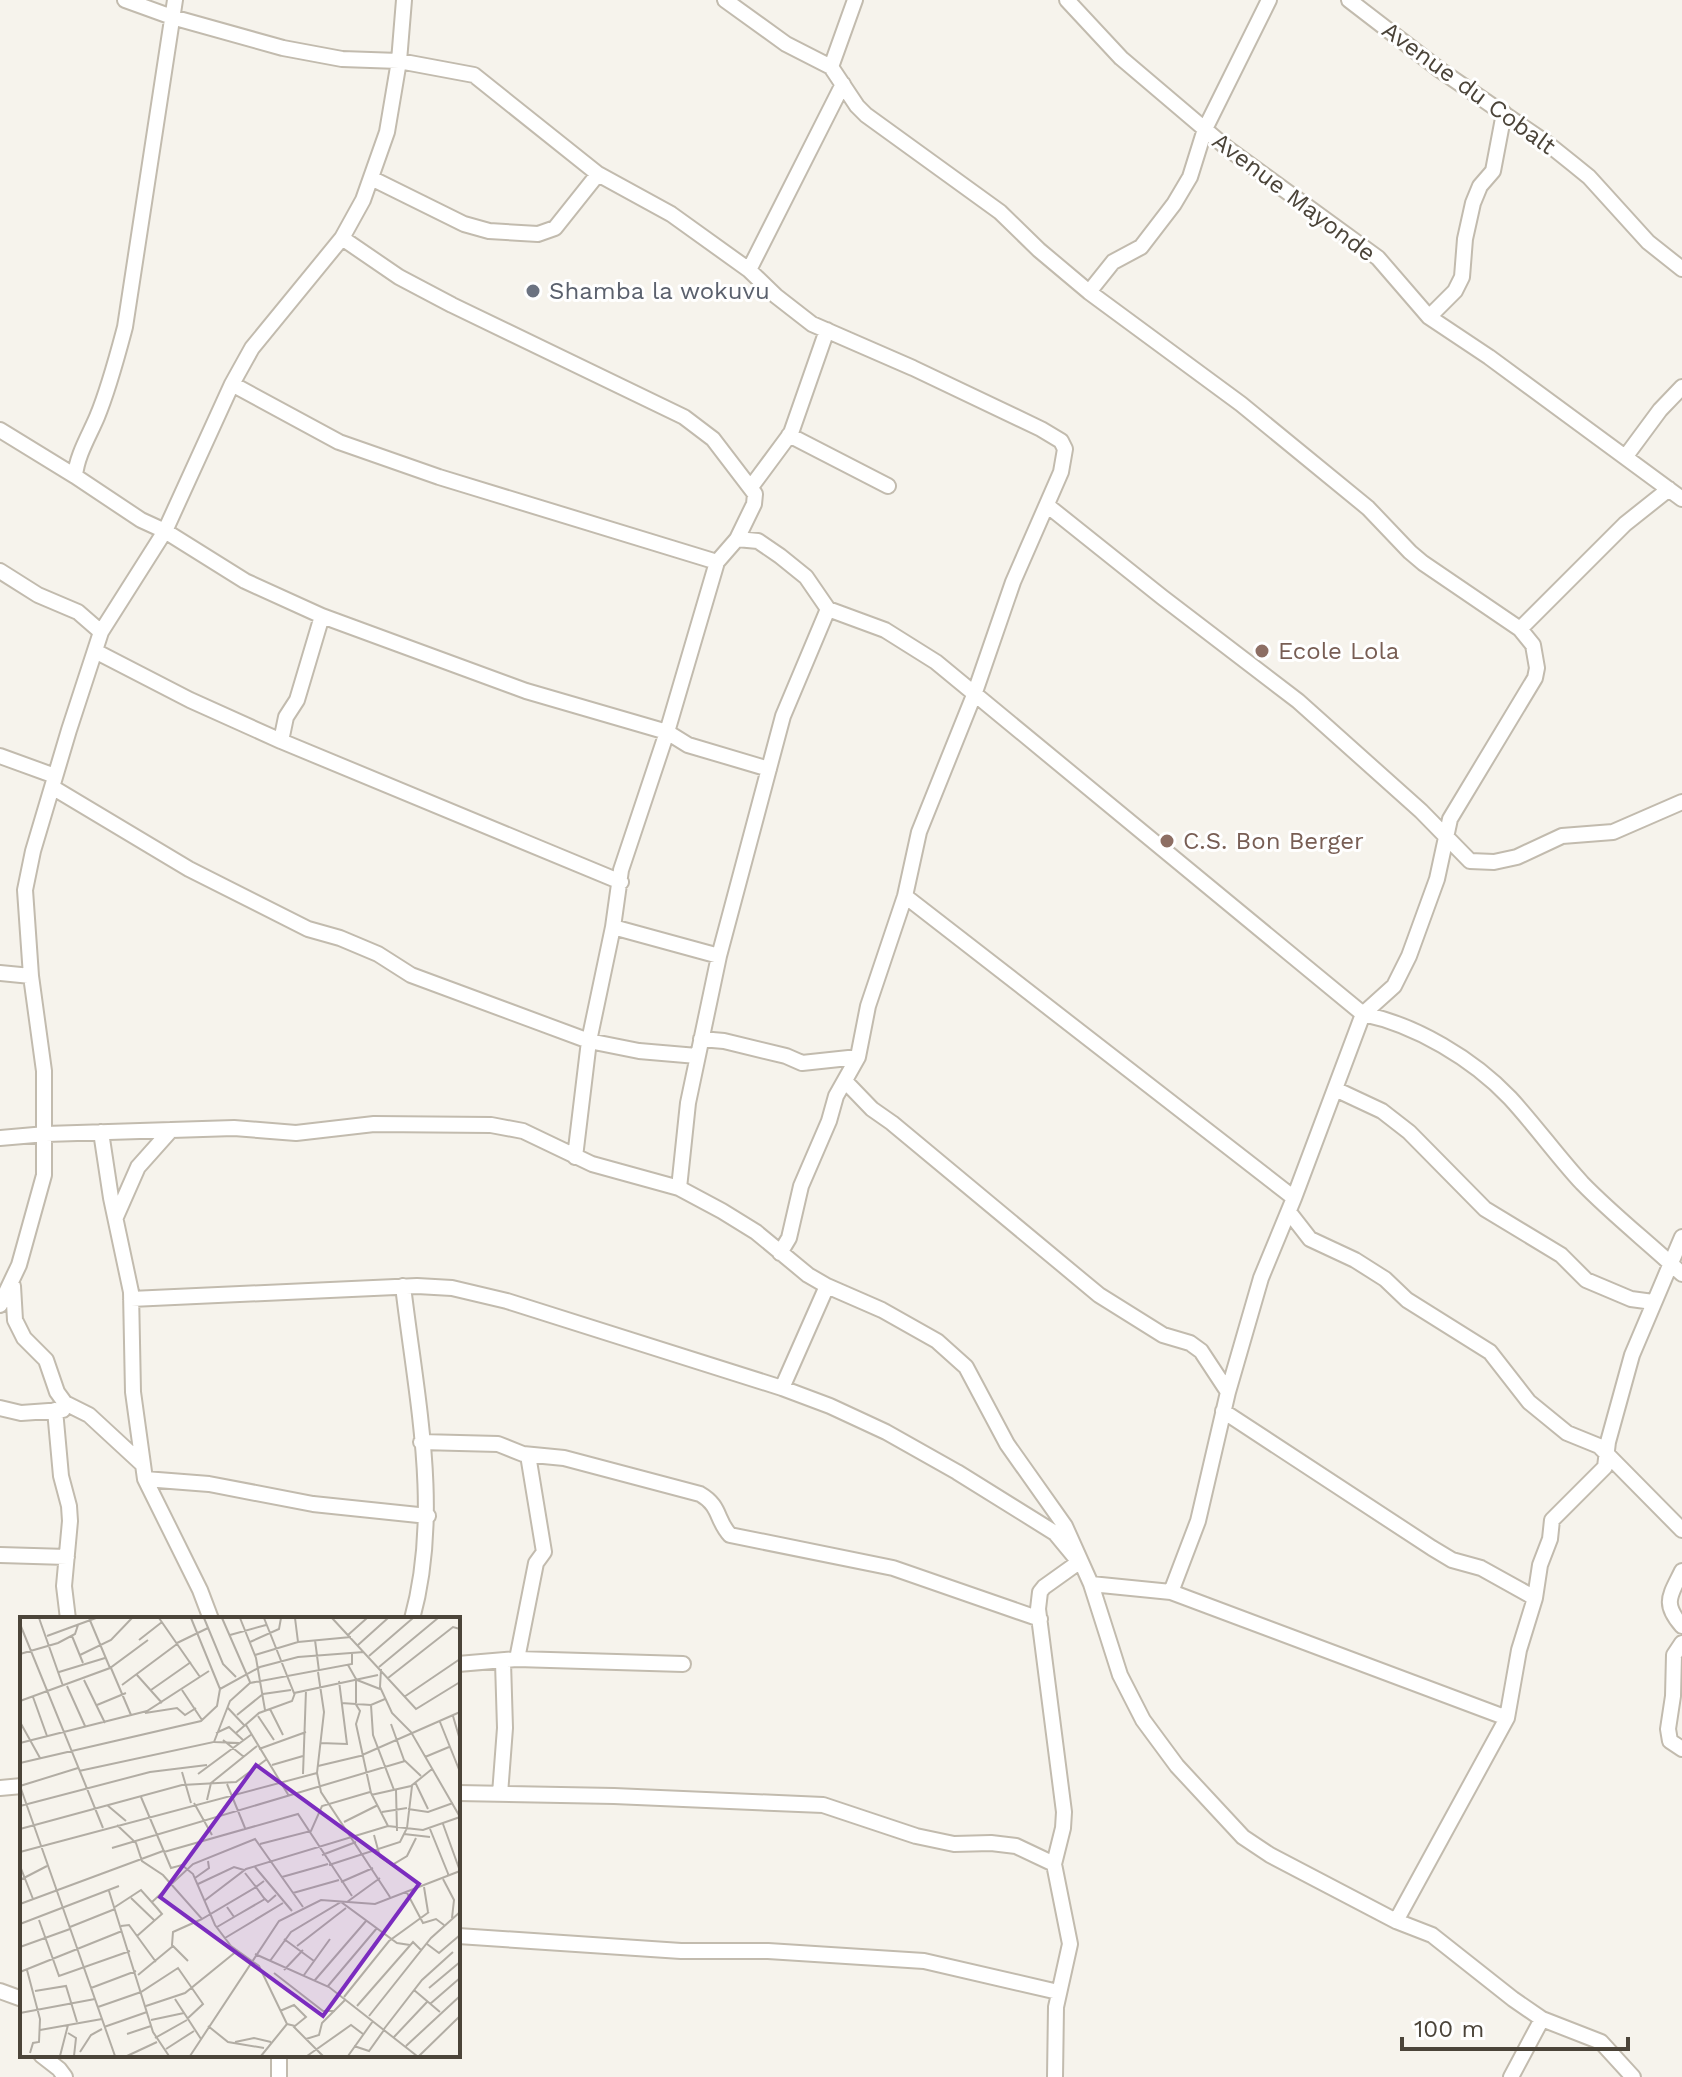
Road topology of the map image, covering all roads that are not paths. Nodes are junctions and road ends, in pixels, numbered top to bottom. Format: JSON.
{"nodes":[{"id":1,"x":125,"y":0,"type":"edge"},
{"id":2,"x":175,"y":0,"type":"edge"},
{"id":3,"x":404,"y":0,"type":"edge"},
{"id":4,"x":725,"y":0,"type":"edge"},
{"id":5,"x":855,"y":0,"type":"edge"},
{"id":6,"x":1067,"y":0,"type":"edge"},
{"id":7,"x":1269,"y":0,"type":"edge"},
{"id":8,"x":1349,"y":0,"type":"edge"},
{"id":9,"x":172,"y":17,"type":"junction"},
{"id":10,"x":399,"y":61,"type":"junction"},
{"id":11,"x":831,"y":67,"type":"junction"},
{"id":12,"x":843,"y":84,"type":"junction"},
{"id":13,"x":1504,"y":113,"type":"junction"},
{"id":14,"x":1205,"y":129,"type":"junction"},
{"id":15,"x":598,"y":174,"type":"junction"},
{"id":16,"x":371,"y":178,"type":"junction"},
{"id":17,"x":342,"y":238,"type":"junction"},
{"id":18,"x":1682,"y":269,"type":"edge"},
{"id":19,"x":749,"y":270,"type":"junction"},
{"id":20,"x":1089,"y":292,"type":"junction"},
{"id":21,"x":1429,"y":317,"type":"junction"},
{"id":22,"x":827,"y":330,"type":"junction"},
{"id":23,"x":232,"y":384,"type":"junction"},
{"id":24,"x":1682,"y":387,"type":"edge"},
{"id":25,"x":0,"y":430,"type":"edge"},
{"id":26,"x":789,"y":435,"type":"junction"},
{"id":27,"x":1626,"y":456,"type":"junction"},
{"id":28,"x":75,"y":476,"type":"junction"},
{"id":29,"x":888,"y":486,"type":"dead end"},
{"id":30,"x":751,"y":487,"type":"junction"},
{"id":31,"x":1669,"y":489,"type":"junction"},
{"id":32,"x":1682,"y":499,"type":"edge"},
{"id":33,"x":1048,"y":506,"type":"junction"},
{"id":34,"x":165,"y":531,"type":"junction"},
{"id":35,"x":737,"y":539,"type":"junction"},
{"id":36,"x":717,"y":562,"type":"junction"},
{"id":37,"x":0,"y":571,"type":"edge"},
{"id":38,"x":828,"y":609,"type":"junction"},
{"id":39,"x":322,"y":616,"type":"junction"},
{"id":40,"x":1520,"y":629,"type":"junction"},
{"id":41,"x":101,"y":632,"type":"junction"},
{"id":42,"x":95,"y":651,"type":"junction"},
{"id":43,"x":974,"y":695,"type":"junction"},
{"id":44,"x":667,"y":732,"type":"junction"},
{"id":45,"x":281,"y":741,"type":"junction"},
{"id":46,"x":0,"y":756,"type":"edge"},
{"id":47,"x":769,"y":769,"type":"junction"},
{"id":48,"x":53,"y":782,"type":"junction"},
{"id":49,"x":1682,"y":802,"type":"edge"},
{"id":50,"x":1447,"y":840,"type":"junction"},
{"id":51,"x":621,"y":882,"type":"junction"},
{"id":52,"x":905,"y":896,"type":"junction"},
{"id":53,"x":613,"y":927,"type":"junction"},
{"id":54,"x":719,"y":956,"type":"junction"},
{"id":55,"x":0,"y":973,"type":"edge"},
{"id":56,"x":31,"y":976,"type":"junction"},
{"id":57,"x":1363,"y":1014,"type":"junction"},
{"id":58,"x":701,"y":1039,"type":"junction"},
{"id":59,"x":589,"y":1041,"type":"junction"},
{"id":60,"x":697,"y":1056,"type":"junction"},
{"id":61,"x":858,"y":1057,"type":"junction"},
{"id":62,"x":845,"y":1081,"type":"junction"},
{"id":63,"x":1335,"y":1089,"type":"junction"},
{"id":64,"x":171,"y":1130,"type":"junction"},
{"id":65,"x":101,"y":1132,"type":"junction"},
{"id":66,"x":46,"y":1134,"type":"junction"},
{"id":67,"x":0,"y":1138,"type":"edge"},
{"id":68,"x":575,"y":1157,"type":"junction"},
{"id":69,"x":679,"y":1188,"type":"junction"},
{"id":70,"x":1292,"y":1205,"type":"junction"},
{"id":71,"x":116,"y":1217,"type":"junction"},
{"id":72,"x":1682,"y":1237,"type":"edge"},
{"id":73,"x":780,"y":1253,"type":"junction"},
{"id":74,"x":1669,"y":1262,"type":"junction"},
{"id":75,"x":1682,"y":1274,"type":"edge"},
{"id":76,"x":13,"y":1282,"type":"junction"},
{"id":77,"x":403,"y":1286,"type":"junction"},
{"id":78,"x":827,"y":1286,"type":"junction"},
{"id":79,"x":131,"y":1299,"type":"junction"},
{"id":80,"x":1,"y":1300,"type":"edge"},
{"id":81,"x":1653,"y":1302,"type":"junction"},
{"id":82,"x":782,"y":1388,"type":"junction"},
{"id":83,"x":1228,"y":1392,"type":"junction"},
{"id":84,"x":0,"y":1408,"type":"edge"},
{"id":85,"x":73,"y":1409,"type":"junction"},
{"id":86,"x":55,"y":1410,"type":"junction"},
{"id":87,"x":1223,"y":1411,"type":"junction"},
{"id":88,"x":421,"y":1442,"type":"junction"},
{"id":89,"x":1607,"y":1454,"type":"junction"},
{"id":90,"x":528,"y":1455,"type":"junction"},
{"id":91,"x":141,"y":1463,"type":"junction"},
{"id":92,"x":145,"y":1479,"type":"junction"},
{"id":93,"x":428,"y":1516,"type":"junction"},
{"id":94,"x":1682,"y":1530,"type":"edge"},
{"id":95,"x":0,"y":1555,"type":"edge"},
{"id":96,"x":67,"y":1557,"type":"junction"},
{"id":97,"x":1079,"y":1562,"type":"junction"},
{"id":98,"x":1682,"y":1571,"type":"edge"},
{"id":99,"x":1091,"y":1584,"type":"junction"},
{"id":100,"x":1040,"y":1592,"type":"junction"},
{"id":101,"x":1171,"y":1592,"type":"junction"},
{"id":102,"x":1535,"y":1598,"type":"junction"},
{"id":103,"x":1011,"y":1609,"type":"junction"},
{"id":104,"x":68,"y":1617,"type":"edge"},
{"id":105,"x":210,"y":1617,"type":"edge"},
{"id":106,"x":412,"y":1617,"type":"edge"},
{"id":107,"x":1040,"y":1619,"type":"junction"},
{"id":108,"x":1682,"y":1626,"type":"edge"},
{"id":109,"x":1682,"y":1643,"type":"edge"},
{"id":110,"x":510,"y":1660,"type":"junction"},
{"id":111,"x":460,"y":1664,"type":"edge"},
{"id":112,"x":683,"y":1664,"type":"dead end"},
{"id":113,"x":1507,"y":1718,"type":"junction"},
{"id":114,"x":1682,"y":1749,"type":"edge"},
{"id":115,"x":20,"y":1786,"type":"edge"},
{"id":116,"x":0,"y":1788,"type":"edge"},
{"id":117,"x":460,"y":1793,"type":"edge"},
{"id":118,"x":500,"y":1794,"type":"junction"},
{"id":119,"x":1054,"y":1864,"type":"junction"},
{"id":120,"x":1396,"y":1921,"type":"junction"},
{"id":121,"x":460,"y":1936,"type":"edge"},
{"id":122,"x":0,"y":1991,"type":"edge"},
{"id":123,"x":1058,"y":1992,"type":"junction"},
{"id":124,"x":20,"y":1998,"type":"edge"},
{"id":125,"x":1542,"y":2019,"type":"junction"},
{"id":126,"x":43,"y":2057,"type":"edge"},
{"id":127,"x":65,"y":2077,"type":"edge"},
{"id":128,"x":1055,"y":2077,"type":"edge"},
{"id":129,"x":1511,"y":2077,"type":"edge"},
{"id":130,"x":1633,"y":2077,"type":"edge"}],
"edges":[{"from":1,"to":9,"type":"street"},
{"from":2,"to":9,"type":"street"},
{"from":3,"to":10,"type":"street"},
{"from":4,"to":11,"type":"street"},
{"from":5,"to":11,"type":"street"},
{"from":6,"to":14,"type":"street","name":"Avenue Mayonde"},
{"from":7,"to":14,"type":"street"},
{"from":8,"to":13,"type":"street","name":"Avenue du Cobalt"},
{"from":9,"to":10,"type":"street"},
{"from":9,"to":28,"type":"street"},
{"from":10,"to":15,"type":"street"},
{"from":10,"to":16,"type":"street"},
{"from":11,"to":12,"type":"street"},
{"from":12,"to":19,"type":"street"},
{"from":12,"to":20,"type":"street"},
{"from":13,"to":18,"type":"street","name":"Avenue du Cobalt"},
{"from":13,"to":21,"type":"street"},
{"from":14,"to":20,"type":"street"},
{"from":14,"to":21,"type":"street","name":"Avenue Mayonde"},
{"from":15,"to":16,"type":"street"},
{"from":15,"to":19,"type":"street"},
{"from":16,"to":17,"type":"street"},
{"from":17,"to":23,"type":"street"},
{"from":17,"to":30,"type":"street"},
{"from":19,"to":22,"type":"street"},
{"from":20,"to":40,"type":"street"},
{"from":21,"to":27,"type":"street","name":"Avenue Mayonde"},
{"from":22,"to":26,"type":"street"},
{"from":22,"to":33,"type":"street"},
{"from":23,"to":34,"type":"street"},
{"from":23,"to":36,"type":"street"},
{"from":24,"to":27,"type":"street"},
{"from":25,"to":28,"type":"street"},
{"from":26,"to":29,"type":"street"},
{"from":26,"to":30,"type":"street"},
{"from":27,"to":31,"type":"street","name":"Avenue Mayonde"},
{"from":28,"to":34,"type":"street"},
{"from":30,"to":35,"type":"street"},
{"from":31,"to":32,"type":"street","name":"Avenue Mayonde"},
{"from":31,"to":40,"type":"street"},
{"from":33,"to":43,"type":"street"},
{"from":33,"to":50,"type":"street"},
{"from":34,"to":39,"type":"street"},
{"from":34,"to":41,"type":"street"},
{"from":35,"to":36,"type":"street"},
{"from":35,"to":38,"type":"street"},
{"from":36,"to":44,"type":"street"},
{"from":37,"to":41,"type":"street"},
{"from":38,"to":43,"type":"street"},
{"from":38,"to":47,"type":"street"},
{"from":39,"to":44,"type":"street"},
{"from":39,"to":45,"type":"street"},
{"from":40,"to":50,"type":"street"},
{"from":41,"to":42,"type":"street"},
{"from":42,"to":45,"type":"street"},
{"from":42,"to":48,"type":"street"},
{"from":43,"to":52,"type":"street"},
{"from":43,"to":57,"type":"street"},
{"from":44,"to":47,"type":"street"},
{"from":44,"to":51,"type":"street"},
{"from":45,"to":51,"type":"street"},
{"from":46,"to":48,"type":"street"},
{"from":47,"to":54,"type":"street"},
{"from":48,"to":56,"type":"street"},
{"from":48,"to":59,"type":"street"},
{"from":49,"to":50,"type":"street"},
{"from":50,"to":57,"type":"street"},
{"from":51,"to":53,"type":"street"},
{"from":52,"to":61,"type":"street"},
{"from":52,"to":70,"type":"street"},
{"from":53,"to":54,"type":"street"},
{"from":53,"to":59,"type":"street"},
{"from":54,"to":58,"type":"street"},
{"from":55,"to":56,"type":"street"},
{"from":56,"to":66,"type":"street"},
{"from":57,"to":63,"type":"street"},
{"from":57,"to":74,"type":"street"},
{"from":58,"to":60,"type":"street"},
{"from":58,"to":61,"type":"street"},
{"from":59,"to":60,"type":"street"},
{"from":59,"to":68,"type":"street"},
{"from":60,"to":69,"type":"street"},
{"from":61,"to":62,"type":"street"},
{"from":62,"to":73,"type":"street"},
{"from":62,"to":83,"type":"street"},
{"from":63,"to":70,"type":"street"},
{"from":63,"to":81,"type":"street"},
{"from":64,"to":65,"type":"street"},
{"from":64,"to":68,"type":"street"},
{"from":64,"to":71,"type":"street"},
{"from":65,"to":66,"type":"street"},
{"from":65,"to":71,"type":"street"},
{"from":66,"to":67,"type":"street"},
{"from":66,"to":76,"type":"street"},
{"from":68,"to":69,"type":"street"},
{"from":69,"to":73,"type":"street"},
{"from":70,"to":83,"type":"street"},
{"from":70,"to":89,"type":"street"},
{"from":71,"to":79,"type":"street"},
{"from":72,"to":74,"type":"street"},
{"from":73,"to":78,"type":"street"},
{"from":74,"to":75,"type":"street"},
{"from":74,"to":81,"type":"street"},
{"from":76,"to":80,"type":"street"},
{"from":76,"to":85,"type":"street"},
{"from":77,"to":79,"type":"street"},
{"from":77,"to":82,"type":"street"},
{"from":77,"to":88,"type":"street"},
{"from":78,"to":82,"type":"street"},
{"from":78,"to":97,"type":"street"},
{"from":79,"to":91,"type":"street"},
{"from":81,"to":89,"type":"street"},
{"from":82,"to":97,"type":"street"},
{"from":83,"to":87,"type":"street"},
{"from":84,"to":86,"type":"street"},
{"from":85,"to":86,"type":"street"},
{"from":85,"to":91,"type":"street"},
{"from":86,"to":96,"type":"street"},
{"from":87,"to":101,"type":"street"},
{"from":87,"to":102,"type":"street"},
{"from":88,"to":90,"type":"street"},
{"from":88,"to":93,"type":"street"},
{"from":89,"to":94,"type":"street"},
{"from":89,"to":102,"type":"street"},
{"from":90,"to":103,"type":"street"},
{"from":90,"to":110,"type":"street"},
{"from":91,"to":92,"type":"street"},
{"from":92,"to":93,"type":"street"},
{"from":92,"to":105,"type":"street"},
{"from":93,"to":106,"type":"street"},
{"from":95,"to":96,"type":"street"},
{"from":96,"to":104,"type":"street"},
{"from":97,"to":99,"type":"street"},
{"from":97,"to":100,"type":"street"},
{"from":98,"to":108,"type":"street"},
{"from":99,"to":101,"type":"street"},
{"from":99,"to":120,"type":"street"},
{"from":100,"to":103,"type":"street"},
{"from":100,"to":107,"type":"street"},
{"from":101,"to":113,"type":"street"},
{"from":102,"to":113,"type":"street"},
{"from":103,"to":107,"type":"street"},
{"from":107,"to":119,"type":"street"},
{"from":109,"to":114,"type":"street"},
{"from":110,"to":111,"type":"street"},
{"from":110,"to":112,"type":"street"},
{"from":110,"to":118,"type":"street"},
{"from":113,"to":120,"type":"street"},
{"from":115,"to":116,"type":"street"},
{"from":117,"to":118,"type":"street"},
{"from":118,"to":119,"type":"street"},
{"from":119,"to":123,"type":"street"},
{"from":120,"to":125,"type":"street"},
{"from":121,"to":123,"type":"street"},
{"from":122,"to":124,"type":"street"},
{"from":123,"to":128,"type":"street"},
{"from":125,"to":129,"type":"street"},
{"from":125,"to":130,"type":"street"},
{"from":126,"to":127,"type":"street"}]}
